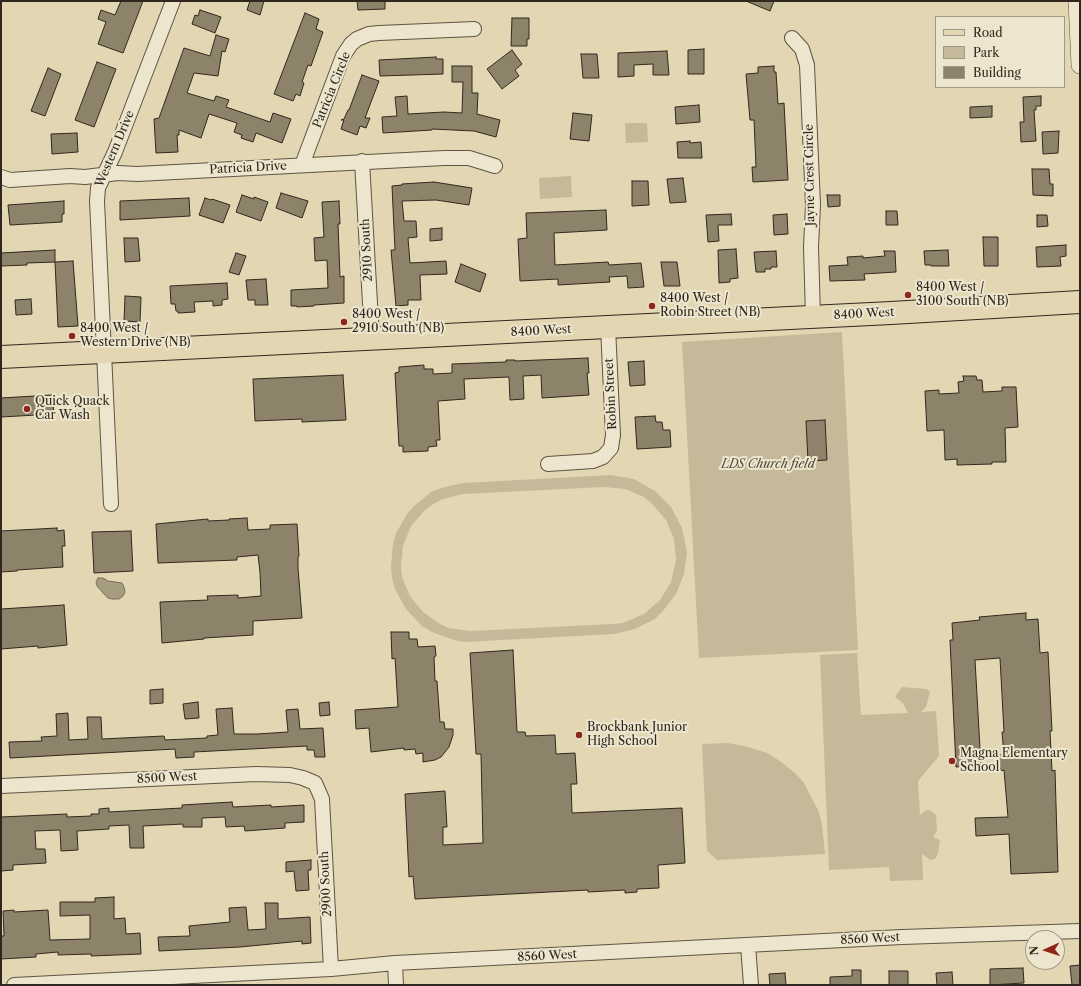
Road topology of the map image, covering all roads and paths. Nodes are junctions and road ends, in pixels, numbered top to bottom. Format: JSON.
{"nodes":[{"id":1,"x":173,"y":1,"type":"edge"},
{"id":2,"x":1077,"y":1,"type":"edge"},
{"id":3,"x":1079,"y":28,"type":"edge"},
{"id":4,"x":474,"y":29,"type":"dead end"},
{"id":5,"x":792,"y":38,"type":"dead end"},
{"id":6,"x":1080,"y":65,"type":"edge"},
{"id":7,"x":362,"y":162,"type":"junction"},
{"id":8,"x":302,"y":165,"type":"junction"},
{"id":9,"x":495,"y":166,"type":"dead end"},
{"id":10,"x":103,"y":175,"type":"junction"},
{"id":11,"x":1,"y":177,"type":"edge"},
{"id":12,"x":1080,"y":302,"type":"edge"},
{"id":13,"x":813,"y":317,"type":"junction"},
{"id":14,"x":608,"y":327,"type":"junction"},
{"id":15,"x":372,"y":339,"type":"junction"},
{"id":16,"x":104,"y":352,"type":"junction"},
{"id":17,"x":1,"y":358,"type":"edge"},
{"id":18,"x":548,"y":464,"type":"dead end"},
{"id":19,"x":112,"y":504,"type":"dead end"},
{"id":20,"x":1,"y":786,"type":"edge"},
{"id":21,"x":322,"y":798,"type":"joint"},
{"id":22,"x":1080,"y":931,"type":"edge"},
{"id":23,"x":748,"y":945,"type":"junction"},
{"id":24,"x":395,"y":964,"type":"junction"},
{"id":25,"x":331,"y":969,"type":"junction"},
{"id":26,"x":41,"y":984,"type":"edge"},
{"id":27,"x":14,"y":985,"type":"edge"},
{"id":28,"x":396,"y":985,"type":"edge"},
{"id":29,"x":751,"y":985,"type":"edge"}],
"edges":[{"from":1,"to":10,"type":"street","name":"Western Drive"},
{"from":2,"to":3,"type":"street"},
{"from":3,"to":6,"type":"street"},
{"from":4,"to":8,"type":"street","name":"Patricia Circle"},
{"from":5,"to":13,"type":"street","name":"Jayne Crest Circle"},
{"from":7,"to":8,"type":"street","name":"Patricia Drive"},
{"from":7,"to":9,"type":"street","name":"Patricia Drive"},
{"from":7,"to":15,"type":"street","name":"2910 South"},
{"from":8,"to":10,"type":"street","name":"Patricia Drive"},
{"from":10,"to":11,"type":"street","name":"Patricia Drive"},
{"from":10,"to":16,"type":"street","name":"Western Drive"},
{"from":12,"to":13,"type":"main road","name":"8400 West"},
{"from":13,"to":14,"type":"main road","name":"8400 West"},
{"from":14,"to":15,"type":"main road","name":"8400 West"},
{"from":14,"to":18,"type":"street","name":"Robin Street"},
{"from":15,"to":16,"type":"main road","name":"8400 West"},
{"from":16,"to":17,"type":"main road","name":"8400 West"},
{"from":16,"to":19,"type":"street","name":"Western Drive"},
{"from":20,"to":21,"type":"street","name":"8500 West"},
{"from":21,"to":25,"type":"street","name":"2900 South"},
{"from":22,"to":23,"type":"street","name":"8560 West"},
{"from":23,"to":24,"type":"street","name":"8560 West"},
{"from":23,"to":29,"type":"street"},
{"from":24,"to":25,"type":"street","name":"8560 West"},
{"from":24,"to":28,"type":"street"},
{"from":25,"to":26,"type":"street","name":"8560 West"},
{"from":26,"to":27,"type":"street","name":"8560 West"}]}
